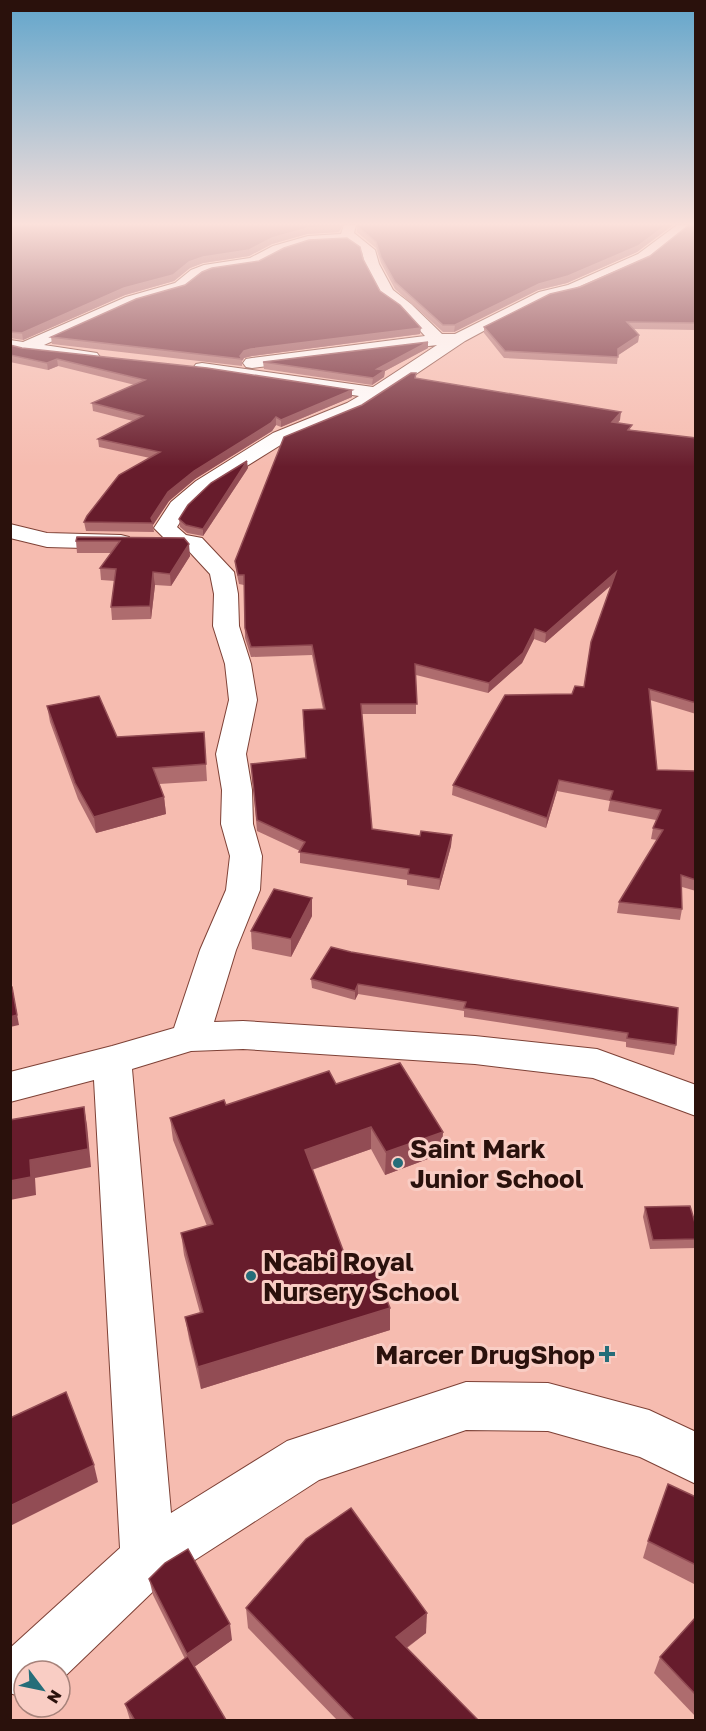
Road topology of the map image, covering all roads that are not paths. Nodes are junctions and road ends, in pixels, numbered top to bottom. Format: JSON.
{"nodes":[{"id":1,"x":118,"y":306,"type":"edge"},
{"id":2,"x":404,"y":306,"type":"edge"},
{"id":3,"x":523,"y":306,"type":"edge"},
{"id":4,"x":459,"y":338,"type":"junction"},
{"id":5,"x":437,"y":339,"type":"junction"},
{"id":6,"x":15,"y":348,"type":"edge"},
{"id":7,"x":108,"y":359,"type":"edge"},
{"id":8,"x":186,"y":366,"type":"edge"},
{"id":9,"x":208,"y":368,"type":"junction"},
{"id":10,"x":378,"y":393,"type":"junction"},
{"id":11,"x":10,"y":531,"type":"edge"},
{"id":12,"x":179,"y":540,"type":"junction"},
{"id":13,"x":190,"y":1037,"type":"junction"},
{"id":14,"x":112,"y":1060,"type":"junction"},
{"id":15,"x":10,"y":1087,"type":"edge"},
{"id":16,"x":696,"y":1101,"type":"edge"},
{"id":17,"x":696,"y":1459,"type":"edge"},
{"id":18,"x":148,"y":1559,"type":"junction"},
{"id":19,"x":41,"y":1659,"type":"edge"}],
"edges":[{"from":1,"to":6,"type":"street"},
{"from":2,"to":5,"type":"street"},
{"from":3,"to":4,"type":"street"},
{"from":4,"to":5,"type":"street"},
{"from":4,"to":10,"type":"street"},
{"from":5,"to":9,"type":"street"},
{"from":6,"to":7,"type":"street"},
{"from":8,"to":9,"type":"street"},
{"from":9,"to":10,"type":"street"},
{"from":10,"to":12,"type":"street"},
{"from":11,"to":12,"type":"street"},
{"from":12,"to":13,"type":"street"},
{"from":13,"to":14,"type":"street"},
{"from":13,"to":16,"type":"street"},
{"from":14,"to":15,"type":"street"},
{"from":14,"to":18,"type":"street"},
{"from":17,"to":18,"type":"street"},
{"from":18,"to":19,"type":"street"}]}
